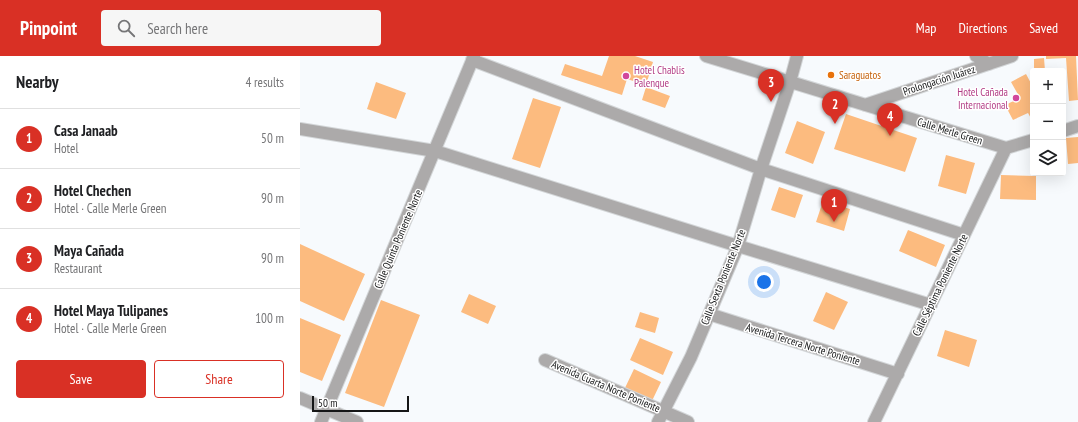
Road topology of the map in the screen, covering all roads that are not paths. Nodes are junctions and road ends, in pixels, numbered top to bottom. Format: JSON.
{"nodes":[{"id":1,"x":706,"y":56,"type":"edge"},
{"id":2,"x":797,"y":56,"type":"edge"},
{"id":3,"x":976,"y":56,"type":"edge"},
{"id":4,"x":1012,"y":56,"type":"edge"},
{"id":5,"x":473,"y":58,"type":"edge"},
{"id":6,"x":989,"y":64,"type":"junction"},
{"id":7,"x":790,"y":82,"type":"junction"},
{"id":8,"x":865,"y":105,"type":"junction"},
{"id":9,"x":1078,"y":126,"type":"edge"},
{"id":10,"x":300,"y":129,"type":"edge"},
{"id":11,"x":1066,"y":130,"type":"edge"},
{"id":12,"x":1030,"y":141,"type":"edge"},
{"id":13,"x":1006,"y":148,"type":"junction"},
{"id":14,"x":435,"y":151,"type":"junction"},
{"id":15,"x":761,"y":169,"type":"junction"},
{"id":16,"x":964,"y":235,"type":"junction"},
{"id":17,"x":738,"y":246,"type":"junction"},
{"id":18,"x":931,"y":305,"type":"junction"},
{"id":19,"x":709,"y":314,"type":"junction"},
{"id":20,"x":545,"y":360,"type":"dead end"},
{"id":21,"x":898,"y":374,"type":"junction"},
{"id":22,"x":300,"y":398,"type":"edge"},
{"id":23,"x":326,"y":409,"type":"junction"},
{"id":24,"x":661,"y":417,"type":"edge"},
{"id":25,"x":321,"y":422,"type":"edge"},
{"id":26,"x":357,"y":422,"type":"edge"},
{"id":27,"x":688,"y":422,"type":"edge"},
{"id":28,"x":874,"y":422,"type":"edge"}],
"edges":[{"from":1,"to":7,"type":"street","name":"Calle Merle Green"},
{"from":2,"to":7,"type":"street","name":"Calle Sexta Poniente Norte"},
{"from":3,"to":6,"type":"street"},
{"from":4,"to":6,"type":"street","name":"Prolongación Juárez"},
{"from":5,"to":14,"type":"street","name":"Calle Quinta Poniente Norte"},
{"from":5,"to":15,"type":"street"},
{"from":6,"to":8,"type":"street","name":"Prolongación Juárez"},
{"from":7,"to":8,"type":"street","name":"Calle Merle Green"},
{"from":7,"to":15,"type":"street","name":"Calle Sexta Poniente Norte"},
{"from":8,"to":13,"type":"street","name":"Calle Merle Green"},
{"from":9,"to":11,"type":"street"},
{"from":10,"to":14,"type":"street"},
{"from":12,"to":13,"type":"street"},
{"from":13,"to":16,"type":"street","name":"Calle Séptima Poniente Norte"},
{"from":14,"to":17,"type":"street"},
{"from":14,"to":23,"type":"street","name":"Calle Quinta Poniente Norte"},
{"from":15,"to":16,"type":"street"},
{"from":15,"to":17,"type":"street","name":"Calle Sexta Poniente Norte"},
{"from":16,"to":18,"type":"street","name":"Calle Séptima Poniente Norte"},
{"from":17,"to":18,"type":"street"},
{"from":17,"to":19,"type":"street","name":"Calle Sexta Poniente Norte"},
{"from":18,"to":21,"type":"street","name":"Calle Séptima Poniente Norte"},
{"from":19,"to":21,"type":"street","name":"Avenida Tercera Norte Poniente"},
{"from":19,"to":24,"type":"street","name":"Calle Sexta Poniente Norte"},
{"from":20,"to":24,"type":"street","name":"Avenida Cuarta Norte Poniente"},
{"from":21,"to":28,"type":"street","name":"Calle Séptima Poniente Norte"},
{"from":22,"to":23,"type":"street"},
{"from":23,"to":25,"type":"street","name":"Calle Quinta Poniente Norte"},
{"from":23,"to":26,"type":"street"},
{"from":24,"to":27,"type":"street","name":"Avenida Cuarta Norte Poniente"}]}
